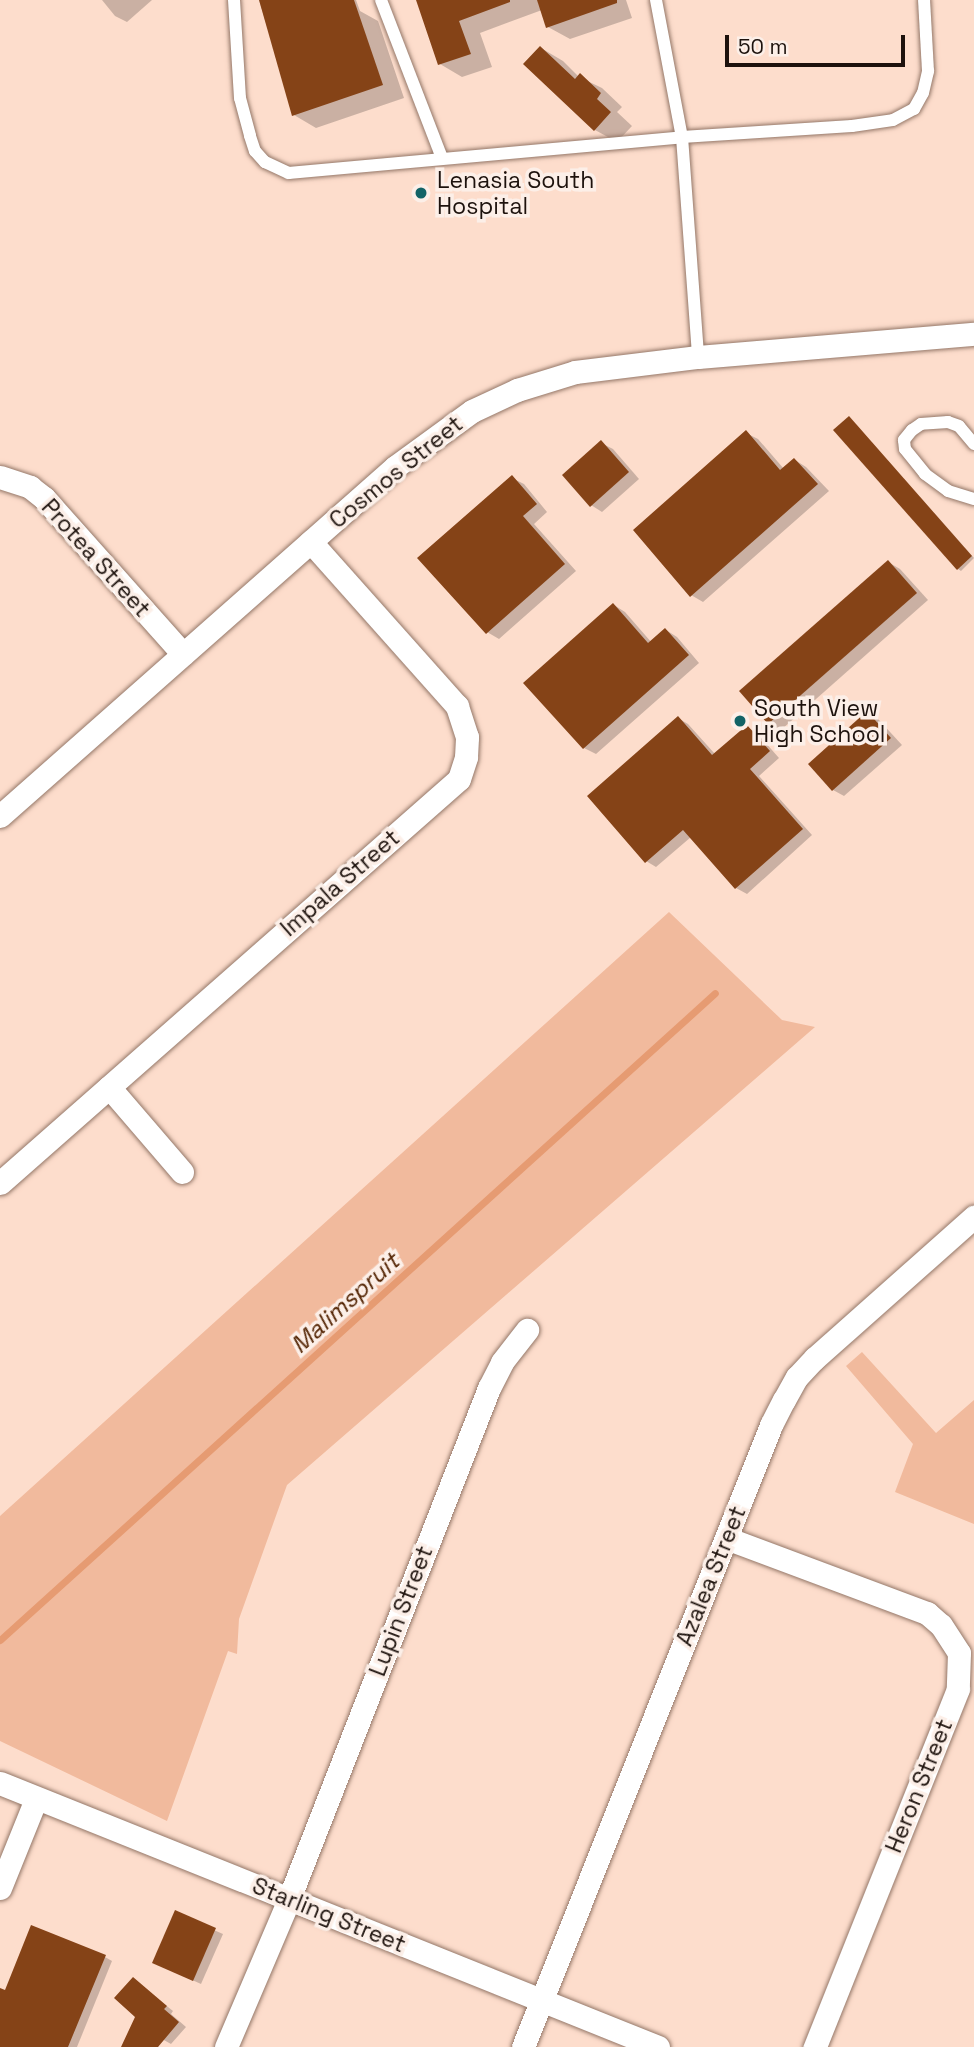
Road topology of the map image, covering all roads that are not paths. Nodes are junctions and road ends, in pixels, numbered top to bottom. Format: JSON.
{"nodes":[{"id":1,"x":234,"y":0,"type":"edge"},
{"id":2,"x":381,"y":0,"type":"edge"},
{"id":3,"x":656,"y":0,"type":"edge"},
{"id":4,"x":924,"y":0,"type":"edge"},
{"id":5,"x":682,"y":137,"type":"junction"},
{"id":6,"x":442,"y":158,"type":"junction"},
{"id":7,"x":974,"y":334,"type":"edge"},
{"id":8,"x":698,"y":357,"type":"junction"},
{"id":9,"x":974,"y":444,"type":"edge"},
{"id":10,"x":0,"y":477,"type":"edge"},
{"id":11,"x":974,"y":499,"type":"edge"},
{"id":12,"x":311,"y":542,"type":"junction"},
{"id":13,"x":183,"y":654,"type":"junction"},
{"id":14,"x":0,"y":816,"type":"edge"},
{"id":15,"x":109,"y":1087,"type":"junction"},
{"id":16,"x":182,"y":1172,"type":"dead end"},
{"id":17,"x":0,"y":1183,"type":"edge"},
{"id":18,"x":974,"y":1217,"type":"edge"},
{"id":19,"x":527,"y":1330,"type":"dead end"},
{"id":20,"x":726,"y":1538,"type":"junction"},
{"id":21,"x":0,"y":1783,"type":"edge"},
{"id":22,"x":36,"y":1799,"type":"junction"},
{"id":23,"x":0,"y":1888,"type":"edge"},
{"id":24,"x":289,"y":1899,"type":"junction"},
{"id":25,"x":543,"y":2000,"type":"junction"},
{"id":26,"x":226,"y":2047,"type":"edge"},
{"id":27,"x":523,"y":2047,"type":"edge"},
{"id":28,"x":657,"y":2047,"type":"edge"},
{"id":29,"x":815,"y":2047,"type":"edge"}],
"edges":[{"from":1,"to":6,"type":"lane"},
{"from":2,"to":6,"type":"lane"},
{"from":3,"to":5,"type":"lane"},
{"from":4,"to":5,"type":"lane"},
{"from":5,"to":6,"type":"lane"},
{"from":5,"to":8,"type":"lane"},
{"from":7,"to":8,"type":"street","name":"Cosmos Street"},
{"from":8,"to":12,"type":"street","name":"Cosmos Street"},
{"from":9,"to":11,"type":"lane"},
{"from":10,"to":13,"type":"street","name":"Protea Street"},
{"from":12,"to":13,"type":"street","name":"Cosmos Street"},
{"from":12,"to":15,"type":"street","name":"Impala Street"},
{"from":13,"to":14,"type":"street","name":"Cosmos Street"},
{"from":15,"to":16,"type":"street"},
{"from":15,"to":17,"type":"street","name":"Impala Street"},
{"from":18,"to":20,"type":"street","name":"Azalea Street"},
{"from":19,"to":24,"type":"street","name":"Lupin Street"},
{"from":20,"to":25,"type":"street","name":"Azalea Street"},
{"from":20,"to":29,"type":"street","name":"Heron Street"},
{"from":21,"to":22,"type":"street","name":"Starling Street"},
{"from":22,"to":23,"type":"street"},
{"from":22,"to":24,"type":"street","name":"Starling Street"},
{"from":24,"to":25,"type":"street","name":"Starling Street"},
{"from":24,"to":26,"type":"street","name":"Lupin Street"},
{"from":25,"to":27,"type":"street","name":"Azalea Street"},
{"from":25,"to":28,"type":"street","name":"Starling Street"}]}
